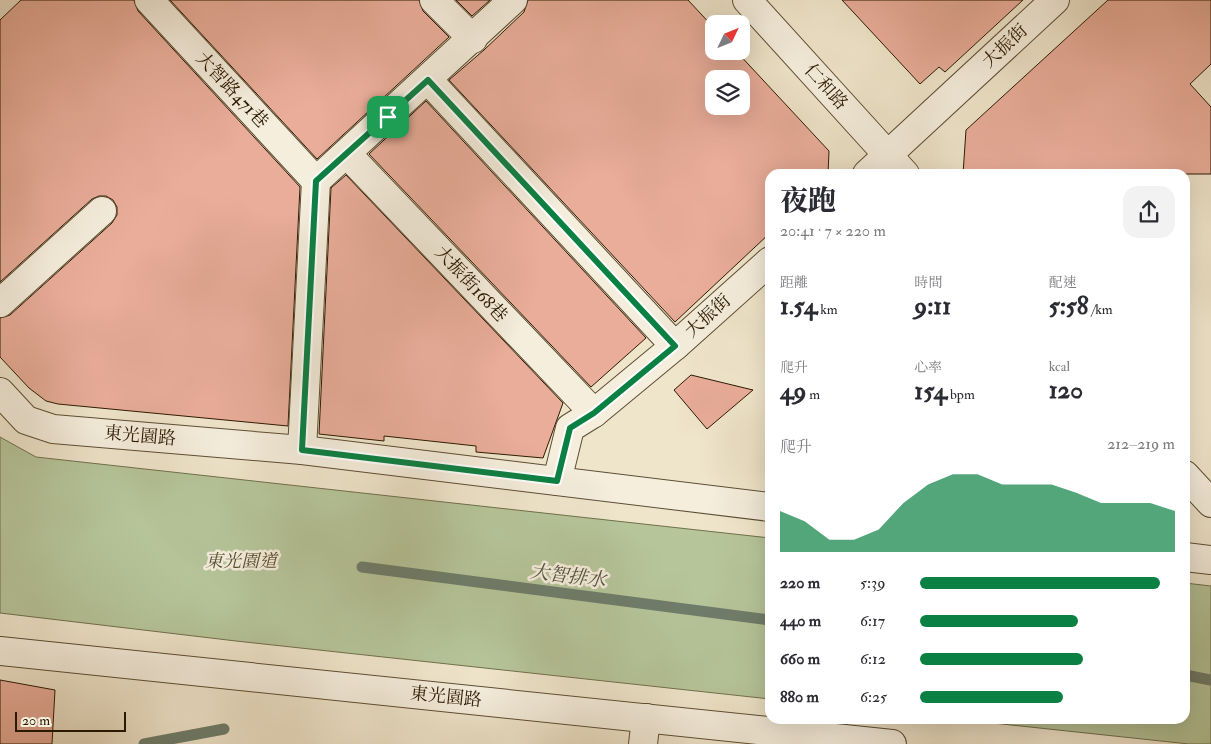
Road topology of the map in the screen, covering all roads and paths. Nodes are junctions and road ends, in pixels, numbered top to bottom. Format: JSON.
{"nodes":[{"id":1,"x":150,"y":0,"type":"edge"},
{"id":2,"x":434,"y":0,"type":"edge"},
{"id":3,"x":513,"y":0,"type":"edge"},
{"id":4,"x":747,"y":0,"type":"edge"},
{"id":5,"x":1055,"y":0,"type":"edge"},
{"id":6,"x":473,"y":39,"type":"junction"},
{"id":7,"x":428,"y":80,"type":"junction"},
{"id":8,"x":347,"y":154,"type":"junction"},
{"id":9,"x":896,"y":164,"type":"edge"},
{"id":10,"x":882,"y":169,"type":"edge"},
{"id":11,"x":316,"y":181,"type":"junction"},
{"id":12,"x":102,"y":210,"type":"dead end"},
{"id":13,"x":765,"y":265,"type":"edge"},
{"id":14,"x":0,"y":303,"type":"edge"},
{"id":15,"x":675,"y":346,"type":"junction"},
{"id":16,"x":0,"y":392,"type":"edge"},
{"id":17,"x":594,"y":413,"type":"junction"},
{"id":18,"x":302,"y":450,"type":"junction"},
{"id":19,"x":1190,"y":480,"type":"edge"},
{"id":20,"x":557,"y":481,"type":"junction"},
{"id":21,"x":1211,"y":503,"type":"edge"},
{"id":22,"x":765,"y":506,"type":"edge"},
{"id":23,"x":1190,"y":558,"type":"edge"},
{"id":24,"x":1211,"y":560,"type":"edge"},
{"id":25,"x":0,"y":651,"type":"edge"},
{"id":26,"x":644,"y":731,"type":"edge"},
{"id":27,"x":892,"y":744,"type":"edge"}],
"edges":[{"from":1,"to":11,"type":"street","name":"大智路471巷"},
{"from":2,"to":6,"type":"street"},
{"from":3,"to":6,"type":"street"},
{"from":4,"to":9,"type":"street","name":"仁和路"},
{"from":5,"to":9,"type":"street","name":"大振街"},
{"from":6,"to":7,"type":"street"},
{"from":7,"to":8,"type":"street"},
{"from":7,"to":15,"type":"street"},
{"from":8,"to":11,"type":"street"},
{"from":8,"to":17,"type":"street","name":"大振街168巷"},
{"from":9,"to":10,"type":"street","name":"大振街"},
{"from":11,"to":18,"type":"street"},
{"from":12,"to":14,"type":"street"},
{"from":13,"to":15,"type":"street","name":"大振街"},
{"from":15,"to":17,"type":"street","name":"大振街"},
{"from":16,"to":18,"type":"street","name":"東光園路"},
{"from":17,"to":20,"type":"street","name":"大振街"},
{"from":18,"to":20,"type":"street","name":"東光園路"},
{"from":19,"to":21,"type":"street"},
{"from":20,"to":22,"type":"street","name":"東光園路"},
{"from":23,"to":24,"type":"street"},
{"from":25,"to":26,"type":"street","name":"東光園路"},
{"from":26,"to":27,"type":"street","name":"東光園路"}]}
